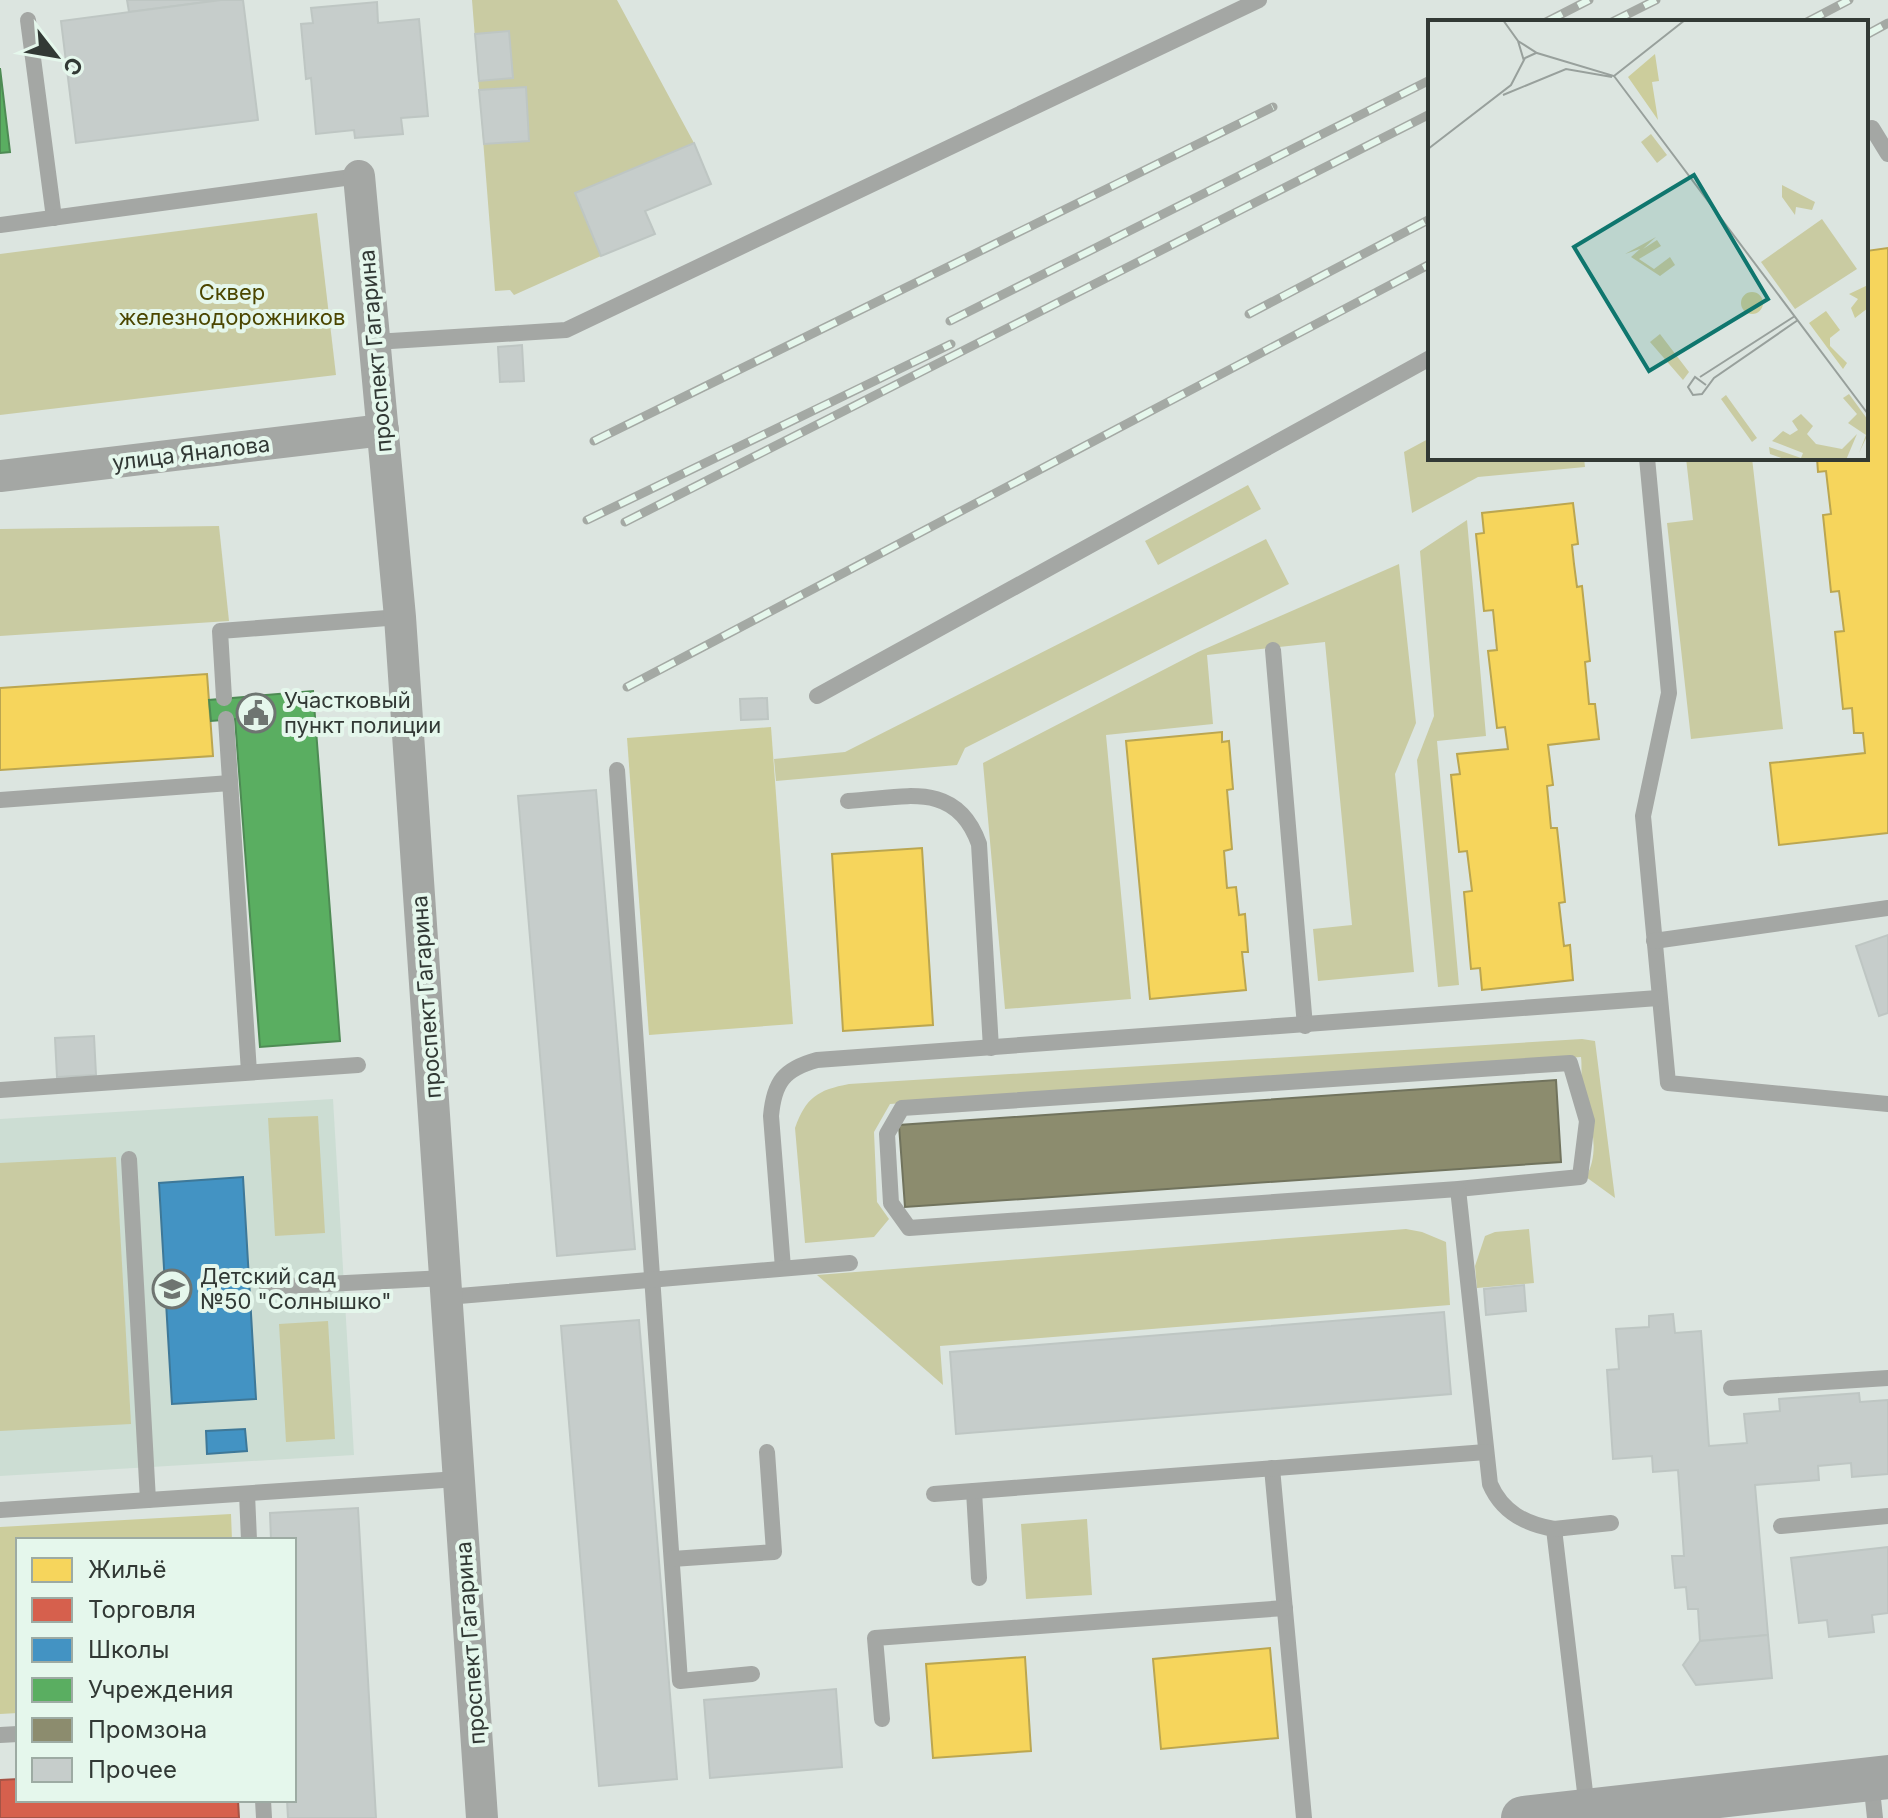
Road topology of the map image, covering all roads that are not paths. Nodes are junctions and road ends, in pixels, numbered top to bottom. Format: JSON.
{"nodes":[{"id":1,"x":1259,"y":0,"type":"edge"},
{"id":2,"x":28,"y":20,"type":"dead end"},
{"id":3,"x":1888,"y":120,"type":"edge"},
{"id":4,"x":1869,"y":130,"type":"edge"},
{"id":5,"x":1888,"y":154,"type":"edge"},
{"id":6,"x":359,"y":176,"type":"joint"},
{"id":7,"x":54,"y":218,"type":"junction"},
{"id":8,"x":0,"y":225,"type":"edge"},
{"id":9,"x":375,"y":342,"type":"junction"},
{"id":10,"x":1428,"y":359,"type":"edge"},
{"id":11,"x":383,"y":430,"type":"junction"},
{"id":12,"x":1647,"y":460,"type":"edge"},
{"id":13,"x":0,"y":476,"type":"edge"},
{"id":14,"x":400,"y":617,"type":"junction"},
{"id":15,"x":1273,"y":650,"type":"dead end"},
{"id":16,"x":817,"y":696,"type":"dead end"},
{"id":17,"x":224,"y":698,"type":"dead end"},
{"id":18,"x":226,"y":719,"type":"dead end"},
{"id":19,"x":617,"y":770,"type":"dead end"},
{"id":20,"x":230,"y":783,"type":"junction"},
{"id":21,"x":0,"y":800,"type":"edge"},
{"id":22,"x":848,"y":801,"type":"dead end"},
{"id":23,"x":1888,"y":908,"type":"edge"},
{"id":24,"x":1654,"y":941,"type":"junction"},
{"id":25,"x":1658,"y":998,"type":"junction"},
{"id":26,"x":1305,"y":1026,"type":"junction"},
{"id":27,"x":991,"y":1048,"type":"junction"},
{"id":28,"x":358,"y":1065,"type":"dead end"},
{"id":29,"x":249,"y":1072,"type":"junction"},
{"id":30,"x":0,"y":1090,"type":"edge"},
{"id":31,"x":1888,"y":1104,"type":"edge"},
{"id":32,"x":129,"y":1159,"type":"dead end"},
{"id":33,"x":1458,"y":1189,"type":"junction"},
{"id":34,"x":850,"y":1263,"type":"dead end"},
{"id":35,"x":783,"y":1268,"type":"junction"},
{"id":36,"x":652,"y":1279,"type":"junction"},
{"id":37,"x":267,"y":1287,"type":"dead end"},
{"id":38,"x":446,"y":1288,"type":"junction"},
{"id":39,"x":1888,"y":1378,"type":"edge"},
{"id":40,"x":1731,"y":1388,"type":"dead end"},
{"id":41,"x":767,"y":1452,"type":"dead end"},
{"id":42,"x":1486,"y":1452,"type":"junction"},
{"id":43,"x":1272,"y":1468,"type":"junction"},
{"id":44,"x":458,"y":1479,"type":"junction"},
{"id":45,"x":974,"y":1491,"type":"junction"},
{"id":46,"x":247,"y":1494,"type":"junction"},
{"id":47,"x":934,"y":1494,"type":"dead end"},
{"id":48,"x":148,"y":1500,"type":"junction"},
{"id":49,"x":0,"y":1510,"type":"edge"},
{"id":50,"x":1888,"y":1516,"type":"edge"},
{"id":51,"x":1611,"y":1523,"type":"dead end"},
{"id":52,"x":1781,"y":1526,"type":"dead end"},
{"id":53,"x":1554,"y":1529,"type":"junction"},
{"id":54,"x":249,"y":1538,"type":"edge"},
{"id":55,"x":672,"y":1559,"type":"junction"},
{"id":56,"x":979,"y":1578,"type":"dead end"},
{"id":57,"x":1285,"y":1608,"type":"junction"},
{"id":58,"x":752,"y":1674,"type":"dead end"},
{"id":59,"x":882,"y":1719,"type":"dead end"},
{"id":60,"x":1878,"y":1791,"type":"edge"},
{"id":61,"x":1587,"y":1811,"type":"junction"},
{"id":62,"x":482,"y":1818,"type":"edge"},
{"id":63,"x":1304,"y":1818,"type":"edge"},
{"id":64,"x":1523,"y":1818,"type":"edge"}],
"edges":[{"from":1,"to":9,"type":"lane"},
{"from":2,"to":7,"type":"lane"},
{"from":3,"to":4,"type":"lane"},
{"from":4,"to":5,"type":"lane"},
{"from":6,"to":7,"type":"lane"},
{"from":6,"to":9,"type":"street","name":"проспект Гагарина"},
{"from":7,"to":8,"type":"lane"},
{"from":9,"to":11,"type":"street","name":"проспект Гагарина"},
{"from":10,"to":16,"type":"lane"},
{"from":11,"to":13,"type":"street","name":"улица Яналова"},
{"from":11,"to":14,"type":"street","name":"проспект Гагарина"},
{"from":12,"to":24,"type":"lane"},
{"from":14,"to":17,"type":"lane"},
{"from":14,"to":38,"type":"street","name":"проспект Гагарина"},
{"from":15,"to":26,"type":"lane"},
{"from":18,"to":20,"type":"lane"},
{"from":19,"to":36,"type":"lane"},
{"from":20,"to":21,"type":"lane"},
{"from":20,"to":29,"type":"lane"},
{"from":22,"to":27,"type":"lane"},
{"from":23,"to":24,"type":"lane"},
{"from":24,"to":25,"type":"lane"},
{"from":25,"to":26,"type":"lane"},
{"from":25,"to":31,"type":"lane"},
{"from":26,"to":27,"type":"lane"},
{"from":27,"to":35,"type":"lane"},
{"from":28,"to":29,"type":"lane"},
{"from":29,"to":30,"type":"lane"},
{"from":32,"to":48,"type":"lane"},
{"from":33,"to":33,"type":"lane"},
{"from":33,"to":42,"type":"lane"},
{"from":34,"to":35,"type":"lane"},
{"from":35,"to":36,"type":"lane"},
{"from":36,"to":38,"type":"lane"},
{"from":36,"to":55,"type":"lane"},
{"from":37,"to":38,"type":"lane"},
{"from":38,"to":44,"type":"street","name":"проспект Гагарина"},
{"from":39,"to":40,"type":"lane"},
{"from":41,"to":55,"type":"lane"},
{"from":42,"to":43,"type":"lane"},
{"from":42,"to":53,"type":"lane"},
{"from":43,"to":45,"type":"lane"},
{"from":43,"to":57,"type":"lane"},
{"from":44,"to":46,"type":"lane"},
{"from":44,"to":62,"type":"street","name":"проспект Гагарина"},
{"from":45,"to":47,"type":"lane"},
{"from":45,"to":56,"type":"lane"},
{"from":46,"to":48,"type":"lane"},
{"from":46,"to":54,"type":"lane"},
{"from":48,"to":49,"type":"lane"},
{"from":50,"to":52,"type":"lane"},
{"from":51,"to":53,"type":"lane"},
{"from":53,"to":61,"type":"lane"},
{"from":55,"to":58,"type":"lane"},
{"from":57,"to":59,"type":"lane"},
{"from":57,"to":63,"type":"lane"},
{"from":60,"to":61,"type":"main road"},
{"from":61,"to":64,"type":"main road"}]}
